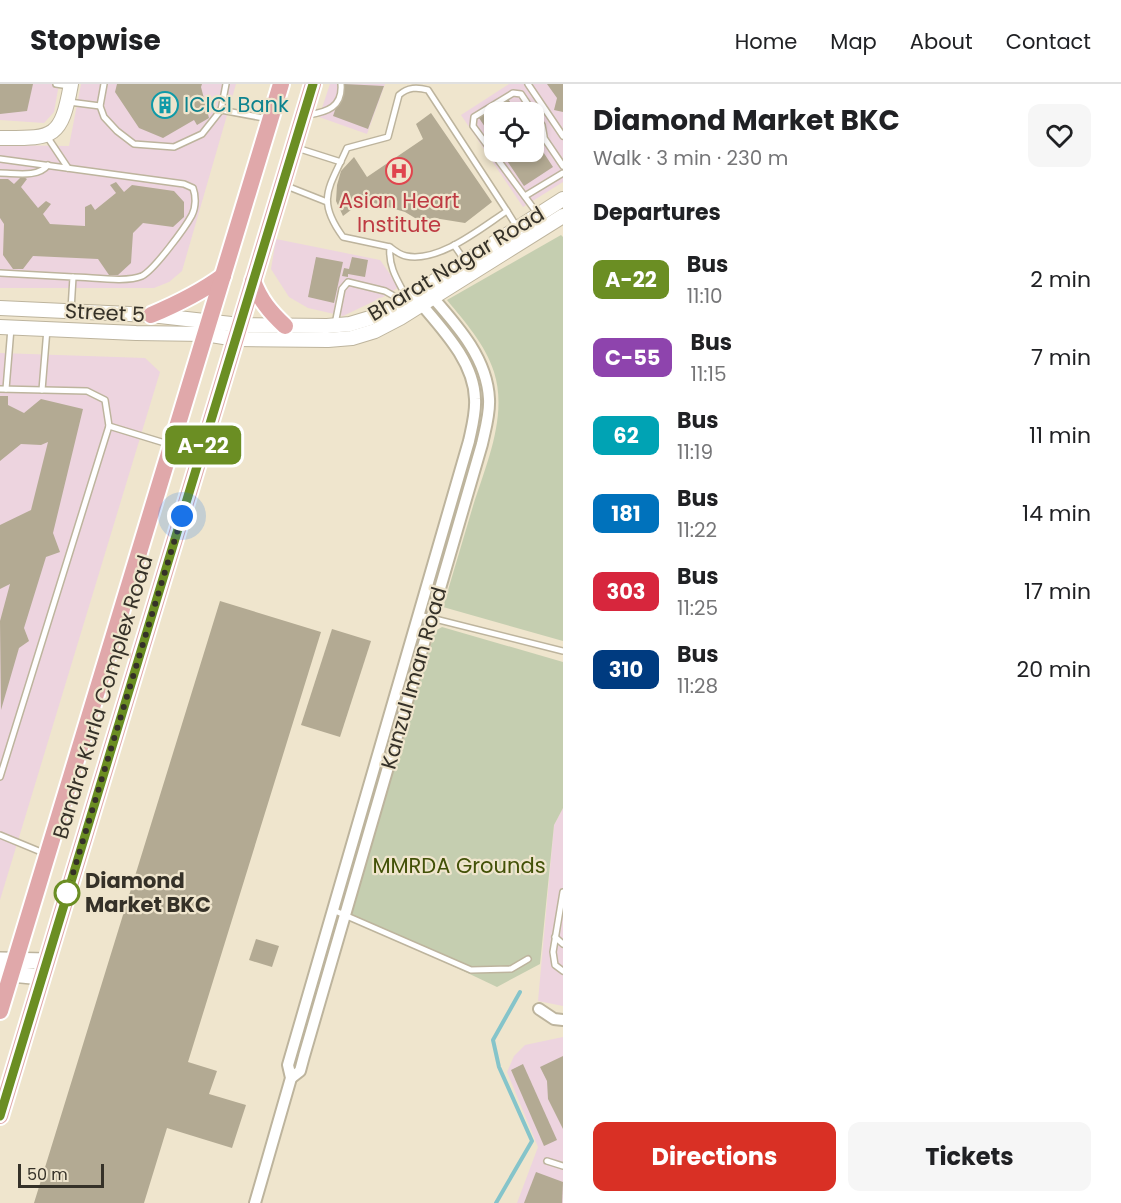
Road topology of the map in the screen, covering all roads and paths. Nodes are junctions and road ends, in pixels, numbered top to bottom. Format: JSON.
{"nodes":[{"id":1,"x":56,"y":84,"type":"edge"},
{"id":2,"x":104,"y":84,"type":"edge"},
{"id":3,"x":226,"y":84,"type":"edge"},
{"id":4,"x":281,"y":84,"type":"edge"},
{"id":5,"x":313,"y":84,"type":"edge"},
{"id":6,"x":341,"y":84,"type":"edge"},
{"id":7,"x":528,"y":84,"type":"edge"},
{"id":8,"x":71,"y":85,"type":"edge"},
{"id":9,"x":68,"y":102,"type":"junction"},
{"id":10,"x":498,"y":102,"type":"edge"},
{"id":11,"x":526,"y":102,"type":"edge"},
{"id":12,"x":100,"y":106,"type":"junction"},
{"id":13,"x":221,"y":110,"type":"junction"},
{"id":14,"x":484,"y":111,"type":"edge"},
{"id":15,"x":303,"y":115,"type":"junction"},
{"id":16,"x":270,"y":119,"type":"junction"},
{"id":17,"x":46,"y":135,"type":"junction"},
{"id":18,"x":563,"y":136,"type":"edge"},
{"id":19,"x":0,"y":138,"type":"edge"},
{"id":20,"x":544,"y":138,"type":"edge"},
{"id":21,"x":484,"y":141,"type":"edge"},
{"id":22,"x":294,"y":147,"type":"junction"},
{"id":23,"x":0,"y":159,"type":"edge"},
{"id":24,"x":341,"y":162,"type":"junction"},
{"id":25,"x":500,"y":162,"type":"edge"},
{"id":26,"x":48,"y":165,"type":"junction"},
{"id":27,"x":563,"y":166,"type":"edge"},
{"id":28,"x":68,"y":168,"type":"junction"},
{"id":29,"x":563,"y":172,"type":"edge"},
{"id":30,"x":0,"y":173,"type":"edge"},
{"id":31,"x":282,"y":185,"type":"junction"},
{"id":32,"x":525,"y":196,"type":"junction"},
{"id":33,"x":563,"y":199,"type":"edge"},
{"id":34,"x":327,"y":202,"type":"junction"},
{"id":35,"x":507,"y":211,"type":"junction"},
{"id":36,"x":538,"y":215,"type":"junction"},
{"id":37,"x":563,"y":216,"type":"edge"},
{"id":38,"x":518,"y":228,"type":"junction"},
{"id":39,"x":454,"y":245,"type":"junction"},
{"id":40,"x":390,"y":247,"type":"junction"},
{"id":41,"x":465,"y":261,"type":"junction"},
{"id":42,"x":0,"y":273,"type":"edge"},
{"id":43,"x":223,"y":276,"type":"junction"},
{"id":44,"x":73,"y":277,"type":"junction"},
{"id":45,"x":253,"y":281,"type":"junction"},
{"id":46,"x":417,"y":297,"type":"junction"},
{"id":47,"x":0,"y":308,"type":"edge"},
{"id":48,"x":71,"y":312,"type":"junction"},
{"id":49,"x":151,"y":315,"type":"junction"},
{"id":50,"x":285,"y":326,"type":"junction"},
{"id":51,"x":334,"y":326,"type":"junction"},
{"id":52,"x":6,"y":327,"type":"edge"},
{"id":53,"x":207,"y":328,"type":"junction"},
{"id":54,"x":47,"y":329,"type":"junction"},
{"id":55,"x":238,"y":332,"type":"junction"},
{"id":56,"x":3,"y":389,"type":"edge"},
{"id":57,"x":42,"y":390,"type":"junction"},
{"id":58,"x":109,"y":426,"type":"junction"},
{"id":59,"x":172,"y":445,"type":"junction"},
{"id":60,"x":418,"y":615,"type":"junction"},
{"id":61,"x":432,"y":618,"type":"junction"},
{"id":62,"x":563,"y":651,"type":"edge"},
{"id":63,"x":0,"y":777,"type":"edge"},
{"id":64,"x":0,"y":835,"type":"edge"},
{"id":65,"x":48,"y":854,"type":"junction"},
{"id":66,"x":563,"y":892,"type":"edge"},
{"id":67,"x":333,"y":910,"type":"junction"},
{"id":68,"x":346,"y":914,"type":"junction"},
{"id":69,"x":555,"y":937,"type":"junction"},
{"id":70,"x":563,"y":945,"type":"edge"},
{"id":71,"x":528,"y":959,"type":"dead end"},
{"id":72,"x":7,"y":967,"type":"edge"},
{"id":73,"x":44,"y":969,"type":"junction"},
{"id":74,"x":563,"y":971,"type":"edge"},
{"id":75,"x":539,"y":1009,"type":"dead end"},
{"id":76,"x":0,"y":1011,"type":"edge"},
{"id":77,"x":563,"y":1020,"type":"edge"},
{"id":78,"x":291,"y":1078,"type":"junction"},
{"id":79,"x":0,"y":1116,"type":"edge"},
{"id":80,"x":548,"y":1161,"type":"dead end"},
{"id":81,"x":563,"y":1166,"type":"edge"},
{"id":82,"x":255,"y":1203,"type":"edge"}],
"edges":[{"from":1,"to":8,"type":"lane"},
{"from":2,"to":12,"type":"lane"},
{"from":3,"to":13,"type":"lane"},
{"from":4,"to":16,"type":"main road","name":"Bandra Kurla Complex Road"},
{"from":5,"to":15,"type":"main road","name":"Bandra Kurla Complex Road"},
{"from":6,"to":15,"type":"lane"},
{"from":7,"to":18,"type":"lane"},
{"from":8,"to":9,"type":"street"},
{"from":9,"to":12,"type":"lane"},
{"from":9,"to":17,"type":"street"},
{"from":10,"to":11,"type":"lane"},
{"from":12,"to":13,"type":"lane"},
{"from":13,"to":16,"type":"lane"},
{"from":14,"to":21,"type":"lane"},
{"from":15,"to":22,"type":"main road","name":"Bandra Kurla Complex Road"},
{"from":16,"to":43,"type":"main road","name":"Bandra Kurla Complex Road"},
{"from":17,"to":19,"type":"street"},
{"from":17,"to":28,"type":"lane"},
{"from":20,"to":27,"type":"lane"},
{"from":22,"to":24,"type":"lane"},
{"from":22,"to":31,"type":"main road","name":"Bandra Kurla Complex Road"},
{"from":23,"to":26,"type":"lane"},
{"from":24,"to":34,"type":"lane"},
{"from":24,"to":35,"type":"lane"},
{"from":25,"to":32,"type":"lane"},
{"from":26,"to":28,"type":"lane"},
{"from":26,"to":30,"type":"lane"},
{"from":28,"to":44,"type":"lane"},
{"from":29,"to":32,"type":"lane"},
{"from":31,"to":34,"type":"lane"},
{"from":31,"to":45,"type":"main road","name":"Bandra Kurla Complex Road"},
{"from":32,"to":36,"type":"lane"},
{"from":33,"to":36,"type":"street","name":"Bharat Nagar Road"},
{"from":34,"to":40,"type":"lane"},
{"from":35,"to":38,"type":"lane"},
{"from":35,"to":39,"type":"lane"},
{"from":36,"to":38,"type":"street","name":"Bharat Nagar Road"},
{"from":37,"to":46,"type":"street","name":"Bharat Nagar Road"},
{"from":38,"to":41,"type":"street","name":"Bharat Nagar Road"},
{"from":39,"to":40,"type":"lane"},
{"from":39,"to":41,"type":"lane"},
{"from":40,"to":46,"type":"lane"},
{"from":41,"to":46,"type":"street","name":"Bharat Nagar Road"},
{"from":42,"to":44,"type":"lane"},
{"from":43,"to":49,"type":"main road"},
{"from":43,"to":53,"type":"main road","name":"Bandra Kurla Complex Road"},
{"from":44,"to":48,"type":"lane"},
{"from":45,"to":50,"type":"main road"},
{"from":45,"to":55,"type":"main road","name":"Bandra Kurla Complex Road"},
{"from":46,"to":51,"type":"street","name":"Bharat Nagar Road"},
{"from":46,"to":51,"type":"lane"},
{"from":46,"to":55,"type":"street","name":"Bharat Nagar Road"},
{"from":46,"to":60,"type":"street","name":"Kanzul Iman Road"},
{"from":46,"to":61,"type":"street","name":"Kanzul Iman Road"},
{"from":47,"to":48,"type":"street","name":"Street 5"},
{"from":48,"to":49,"type":"street","name":"Street 5"},
{"from":49,"to":53,"type":"street","name":"Street 5"},
{"from":50,"to":51,"type":"street","name":"Bharat Nagar Road"},
{"from":50,"to":55,"type":"street","name":"Bharat Nagar Road"},
{"from":52,"to":54,"type":"street","name":"Street 5"},
{"from":52,"to":56,"type":"lane"},
{"from":53,"to":54,"type":"street","name":"Street 5"},
{"from":53,"to":55,"type":"street"},
{"from":53,"to":59,"type":"main road","name":"Bandra Kurla Complex Road"},
{"from":54,"to":57,"type":"lane"},
{"from":55,"to":73,"type":"main road","name":"Bandra Kurla Complex Road"},
{"from":56,"to":57,"type":"lane"},
{"from":57,"to":58,"type":"lane"},
{"from":58,"to":59,"type":"lane"},
{"from":58,"to":63,"type":"lane"},
{"from":59,"to":65,"type":"main road","name":"Bandra Kurla Complex Road"},
{"from":60,"to":61,"type":"lane"},
{"from":60,"to":67,"type":"street","name":"Kanzul Iman Road"},
{"from":61,"to":62,"type":"lane"},
{"from":61,"to":68,"type":"street","name":"Kanzul Iman Road"},
{"from":64,"to":65,"type":"lane"},
{"from":65,"to":72,"type":"main road","name":"Bandra Kurla Complex Road"},
{"from":66,"to":69,"type":"lane"},
{"from":67,"to":68,"type":"lane"},
{"from":67,"to":78,"type":"street","name":"Kanzul Iman Road"},
{"from":68,"to":71,"type":"lane"},
{"from":68,"to":78,"type":"street","name":"Kanzul Iman Road"},
{"from":69,"to":70,"type":"lane"},
{"from":69,"to":74,"type":"lane"},
{"from":72,"to":73,"type":"main road"},
{"from":72,"to":76,"type":"main road","name":"Bandra Kurla Complex Road"},
{"from":73,"to":79,"type":"main road","name":"Bandra Kurla Complex Road"},
{"from":75,"to":77,"type":"street"},
{"from":78,"to":82,"type":"street","name":"Kanzul Iman Road"},
{"from":80,"to":81,"type":"lane"}]}
